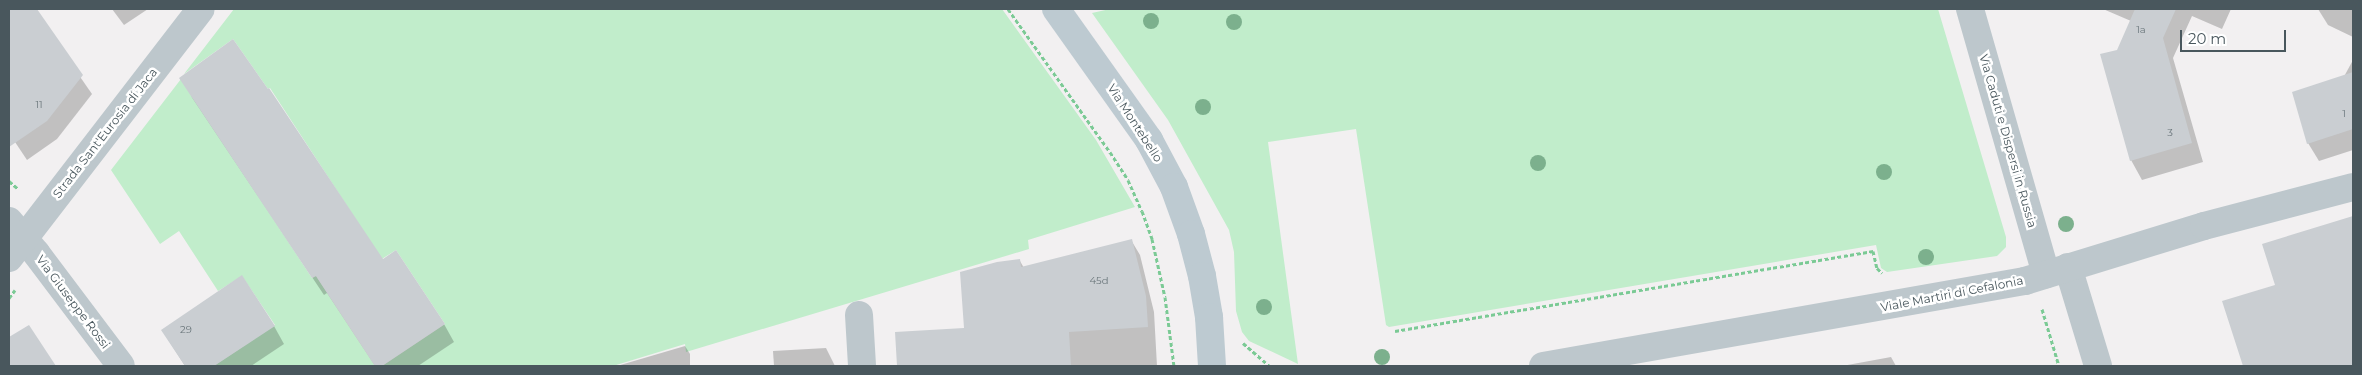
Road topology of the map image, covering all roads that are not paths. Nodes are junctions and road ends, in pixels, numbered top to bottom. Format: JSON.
{"nodes":[{"id":1,"x":201,"y":9,"type":"edge"},
{"id":2,"x":1056,"y":9,"type":"edge"},
{"id":3,"x":1970,"y":9,"type":"edge"},
{"id":4,"x":2353,"y":187,"type":"edge"},
{"id":5,"x":14,"y":239,"type":"edge"},
{"id":6,"x":2046,"y":274,"type":"junction"},
{"id":7,"x":859,"y":315,"type":"dead end"},
{"id":8,"x":121,"y":366,"type":"edge"},
{"id":9,"x":862,"y":366,"type":"edge"},
{"id":10,"x":1212,"y":366,"type":"edge"},
{"id":11,"x":1543,"y":366,"type":"edge"},
{"id":12,"x":2098,"y":366,"type":"edge"}],
"edges":[{"from":1,"to":5,"type":"street","name":"Strada Sant'Eurosia di Jaca"},
{"from":2,"to":10,"type":"street","name":"Via Montebello"},
{"from":3,"to":6,"type":"street","name":"Via Caduti e Dispersi in Russia"},
{"from":4,"to":6,"type":"street","name":"Viale Martiri di Cefalonia"},
{"from":5,"to":8,"type":"street","name":"Via Giuseppe Rossi"},
{"from":6,"to":11,"type":"street","name":"Viale Martiri di Cefalonia"},
{"from":6,"to":12,"type":"street","name":"Via Caduti e Dispersi in Russia"},
{"from":7,"to":9,"type":"street"}]}
